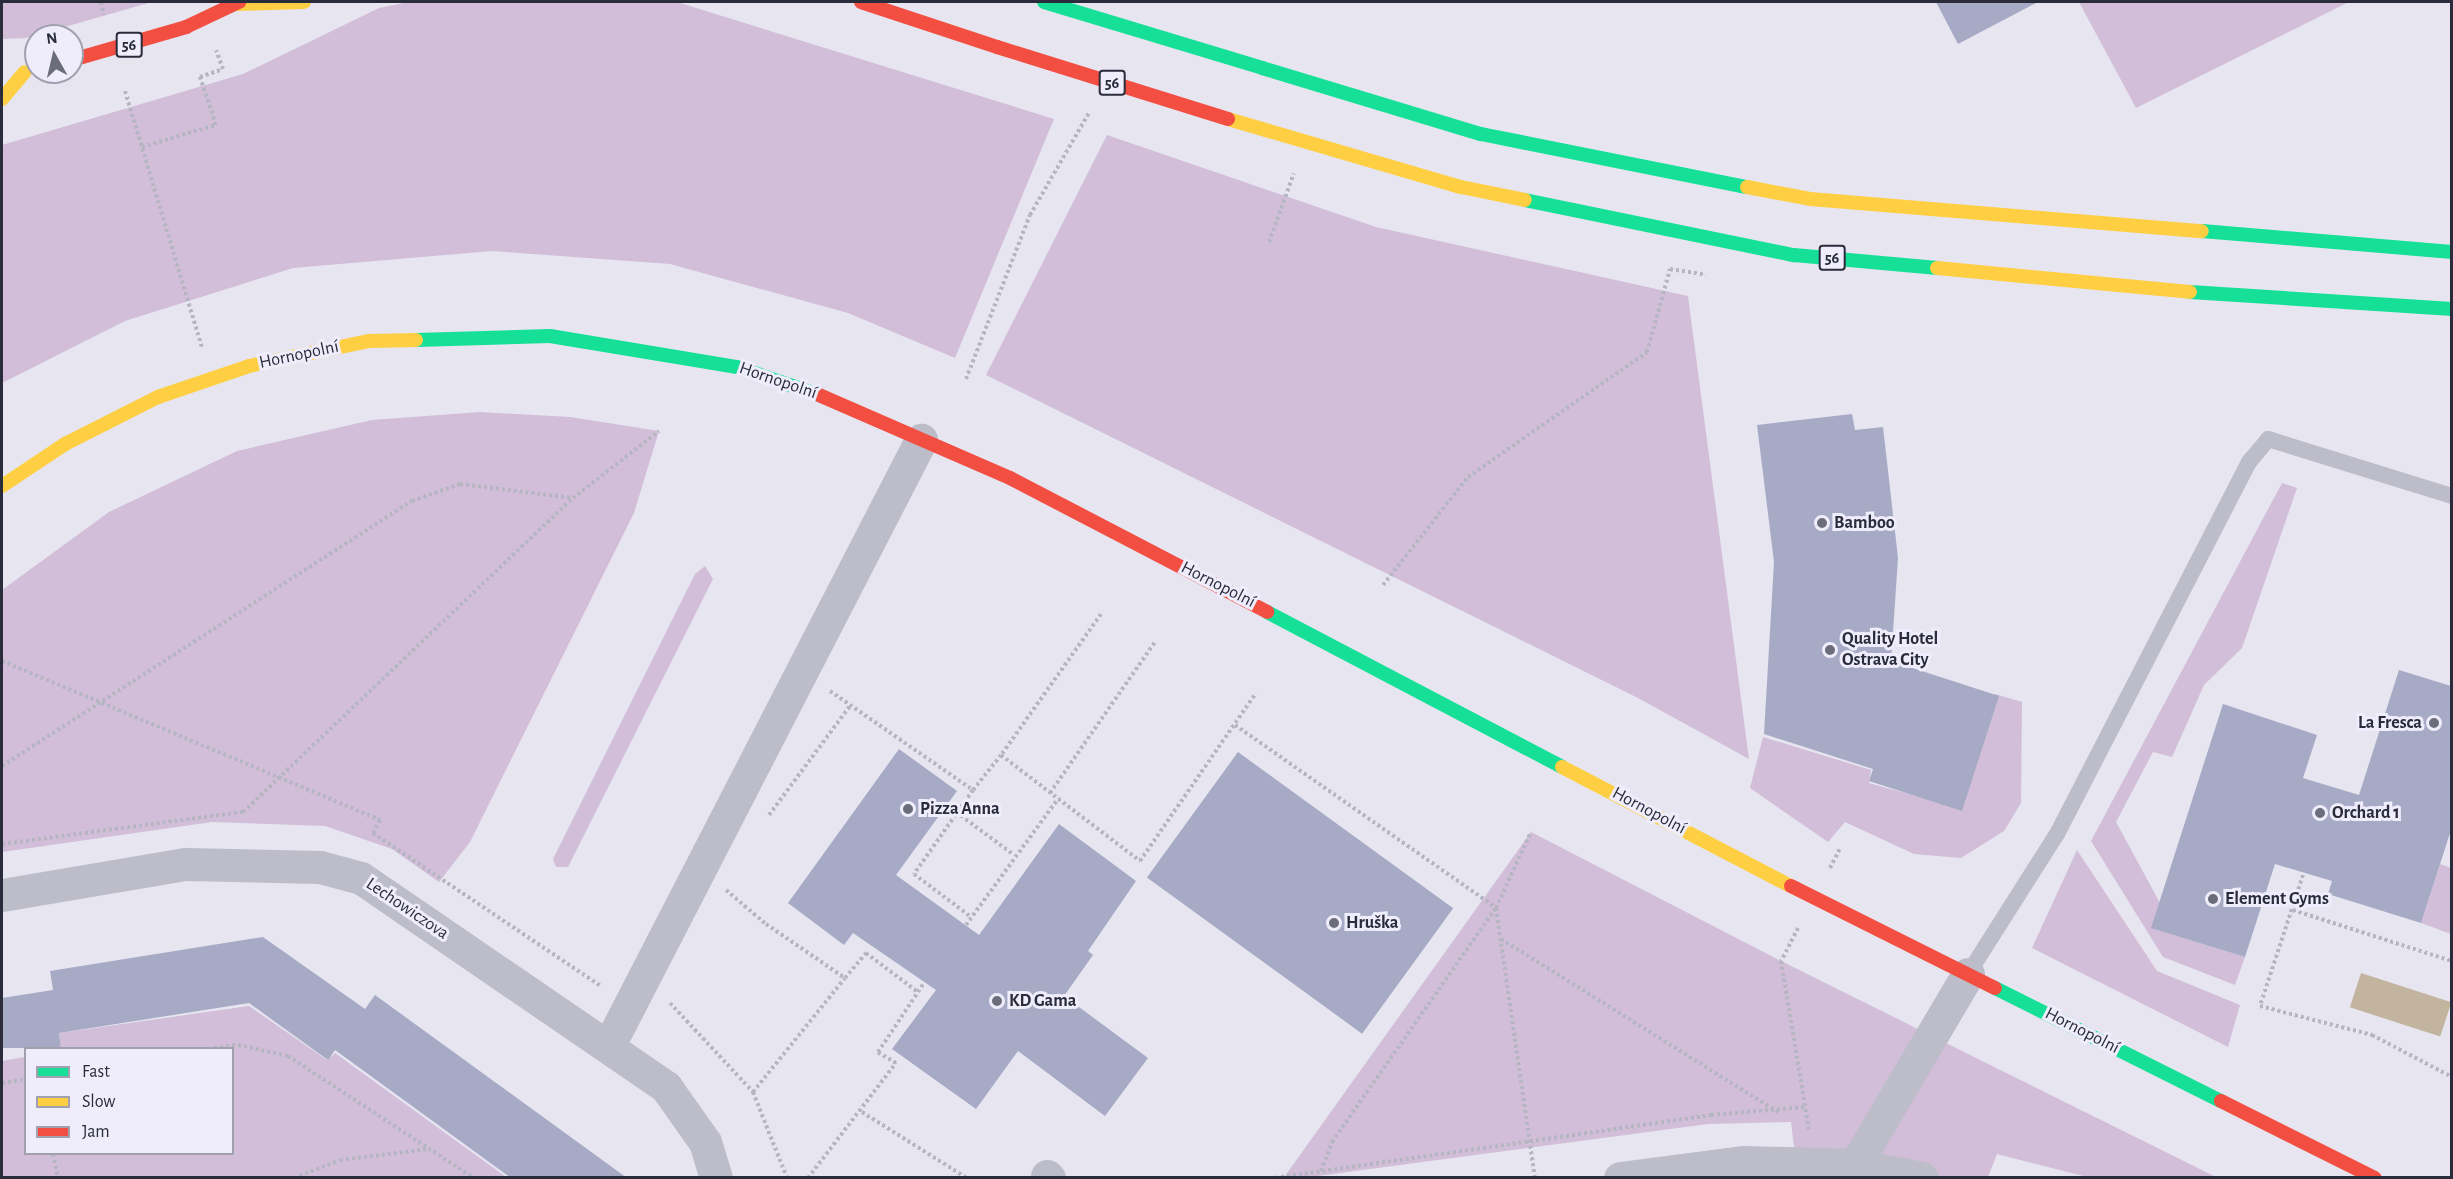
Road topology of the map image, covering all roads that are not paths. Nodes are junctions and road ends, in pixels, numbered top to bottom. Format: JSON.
{"nodes":[{"id":1,"x":304,"y":2,"type":"edge"},
{"id":2,"x":861,"y":2,"type":"edge"},
{"id":3,"x":1044,"y":2,"type":"edge"},
{"id":4,"x":237,"y":3,"type":"edge"},
{"id":5,"x":84,"y":57,"type":"edge"},
{"id":6,"x":24,"y":71,"type":"edge"},
{"id":7,"x":2,"y":76,"type":"edge"},
{"id":8,"x":24,"y":77,"type":"edge"},
{"id":9,"x":2,"y":99,"type":"edge"},
{"id":10,"x":2451,"y":252,"type":"edge"},
{"id":11,"x":2451,"y":309,"type":"edge"},
{"id":12,"x":921,"y":440,"type":"junction"},
{"id":13,"x":2,"y":486,"type":"edge"},
{"id":14,"x":2451,"y":496,"type":"edge"},
{"id":15,"x":2,"y":895,"type":"edge"},
{"id":16,"x":1968,"y":974,"type":"junction"},
{"id":17,"x":609,"y":1045,"type":"junction"},
{"id":18,"x":1864,"y":1171,"type":"edge"},
{"id":19,"x":716,"y":1178,"type":"edge"},
{"id":20,"x":1620,"y":1178,"type":"edge"},
{"id":21,"x":1922,"y":1178,"type":"edge"},
{"id":22,"x":2375,"y":1178,"type":"edge"}],
"edges":[{"from":1,"to":4,"type":"main road","number":"56"},
{"from":2,"to":11,"type":"main road","number":"56","bridge":true},
{"from":3,"to":10,"type":"main road","bridge":true},
{"from":4,"to":5,"type":"main road","number":"56","bridge":true},
{"from":6,"to":7,"type":"main road"},
{"from":8,"to":9,"type":"main road"},
{"from":12,"to":13,"type":"main road","name":"Hornopolní"},
{"from":12,"to":16,"type":"main road","name":"Hornopolní"},
{"from":12,"to":17,"type":"street"},
{"from":14,"to":16,"type":"lane"},
{"from":15,"to":17,"type":"street","name":"Lechowiczova"},
{"from":16,"to":18,"type":"street"},
{"from":16,"to":22,"type":"main road","name":"Hornopolní"},
{"from":17,"to":19,"type":"street","name":"Lechowiczova"},
{"from":18,"to":20,"type":"street"},
{"from":18,"to":21,"type":"street"}]}
